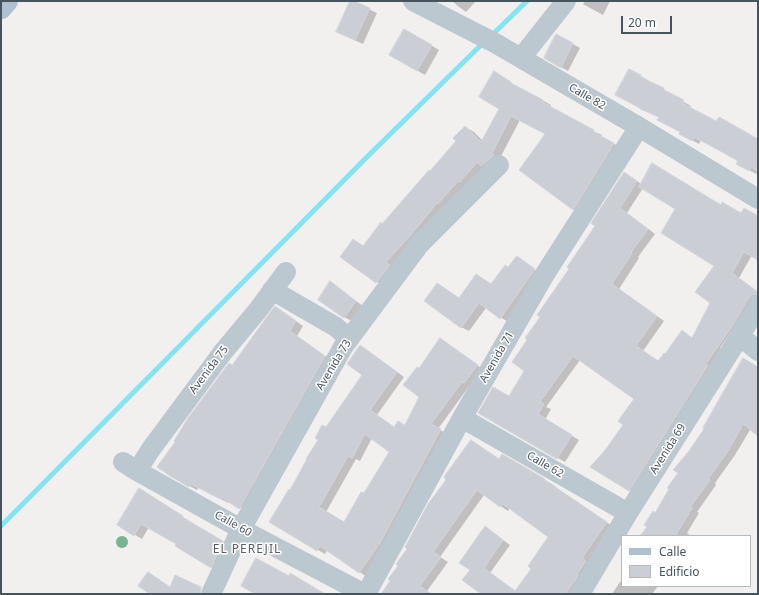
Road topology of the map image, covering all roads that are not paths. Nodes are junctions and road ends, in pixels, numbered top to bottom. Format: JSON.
{"nodes":[{"id":1,"x":7,"y":1,"type":"edge"},
{"id":2,"x":413,"y":1,"type":"edge"},
{"id":3,"x":566,"y":1,"type":"edge"},
{"id":4,"x":1,"y":8,"type":"edge"},
{"id":5,"x":521,"y":58,"type":"junction"},
{"id":6,"x":640,"y":127,"type":"junction"},
{"id":7,"x":499,"y":165,"type":"dead end"},
{"id":8,"x":758,"y":199,"type":"edge"},
{"id":9,"x":286,"y":272,"type":"dead end"},
{"id":10,"x":272,"y":290,"type":"junction"},
{"id":11,"x":758,"y":305,"type":"edge"},
{"id":12,"x":740,"y":336,"type":"junction"},
{"id":13,"x":349,"y":339,"type":"junction"},
{"id":14,"x":758,"y":351,"type":"edge"},
{"id":15,"x":462,"y":418,"type":"junction"},
{"id":16,"x":130,"y":467,"type":"joint"},
{"id":17,"x":628,"y":513,"type":"junction"},
{"id":18,"x":242,"y":529,"type":"junction"},
{"id":19,"x":211,"y":594,"type":"edge"},
{"id":20,"x":366,"y":594,"type":"edge"},
{"id":21,"x":580,"y":594,"type":"edge"}],
"edges":[{"from":1,"to":4,"type":"main road"},
{"from":2,"to":5,"type":"street","name":"Calle 82"},
{"from":3,"to":5,"type":"street"},
{"from":5,"to":6,"type":"street","name":"Calle 82"},
{"from":6,"to":8,"type":"street","name":"Calle 82"},
{"from":6,"to":15,"type":"street","name":"Avenida 71"},
{"from":7,"to":13,"type":"street","name":"Avenida 73"},
{"from":9,"to":10,"type":"street","name":"Avenida 75"},
{"from":10,"to":13,"type":"street"},
{"from":10,"to":16,"type":"street","name":"Avenida 75"},
{"from":11,"to":12,"type":"street","name":"Avenida 69"},
{"from":12,"to":14,"type":"street"},
{"from":12,"to":17,"type":"street","name":"Avenida 69"},
{"from":13,"to":18,"type":"street","name":"Avenida 73"},
{"from":15,"to":17,"type":"street","name":"Calle 62"},
{"from":15,"to":20,"type":"street","name":"Avenida 71"},
{"from":16,"to":18,"type":"street","name":"Calle 60"},
{"from":17,"to":21,"type":"street","name":"Avenida 69"},
{"from":18,"to":19,"type":"street","name":"Avenida 73"},
{"from":18,"to":20,"type":"street","name":"Calle 60"}]}
